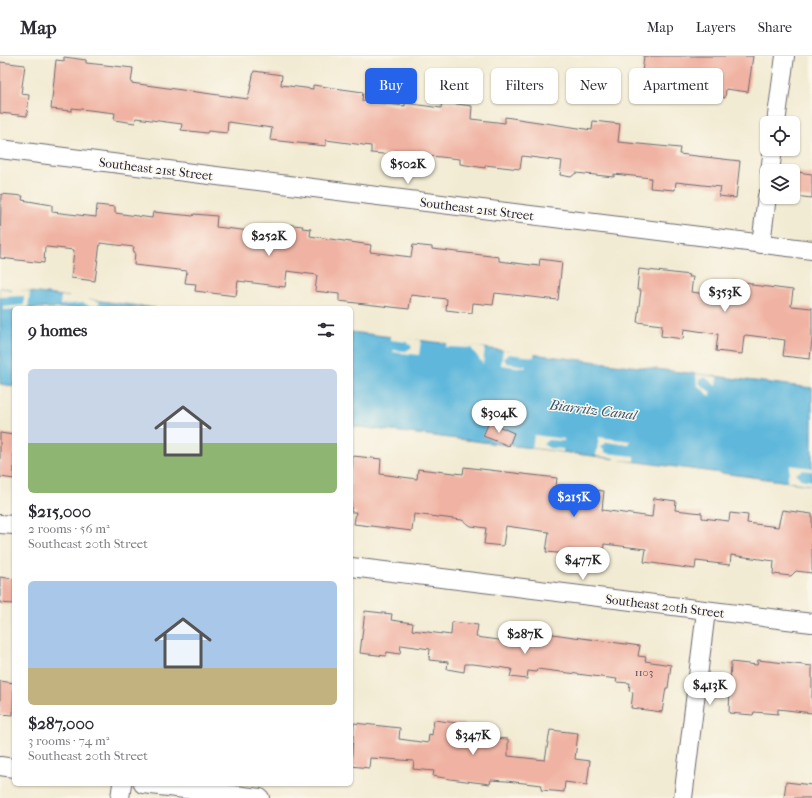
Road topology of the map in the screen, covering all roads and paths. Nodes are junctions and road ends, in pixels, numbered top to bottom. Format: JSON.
{"nodes":[{"id":1,"x":785,"y":56,"type":"edge"},
{"id":2,"x":777,"y":116,"type":"edge"},
{"id":3,"x":0,"y":150,"type":"edge"},
{"id":4,"x":766,"y":204,"type":"edge"},
{"id":5,"x":761,"y":244,"type":"junction"},
{"id":6,"x":812,"y":250,"type":"edge"},
{"id":7,"x":0,"y":524,"type":"edge"},
{"id":8,"x":12,"y":525,"type":"edge"},
{"id":9,"x":353,"y":567,"type":"edge"},
{"id":10,"x":706,"y":611,"type":"junction"},
{"id":11,"x":812,"y":623,"type":"edge"},
{"id":12,"x":0,"y":766,"type":"edge"},
{"id":13,"x":12,"y":768,"type":"edge"},
{"id":14,"x":122,"y":786,"type":"edge"},
{"id":15,"x":160,"y":786,"type":"edge"},
{"id":16,"x":120,"y":798,"type":"edge"},
{"id":17,"x":260,"y":798,"type":"edge"},
{"id":18,"x":683,"y":798,"type":"edge"}],
"edges":[{"from":1,"to":2,"type":"street"},
{"from":3,"to":5,"type":"street","name":"Southeast 21st Street"},
{"from":4,"to":5,"type":"street"},
{"from":5,"to":6,"type":"street","name":"Southeast 21st Street"},
{"from":7,"to":8,"type":"street"},
{"from":9,"to":10,"type":"street","name":"Southeast 20th Street"},
{"from":10,"to":11,"type":"street","name":"Southeast 20th Street"},
{"from":10,"to":18,"type":"street"},
{"from":12,"to":13,"type":"street"},
{"from":14,"to":16,"type":"street"},
{"from":15,"to":17,"type":"street"}]}
